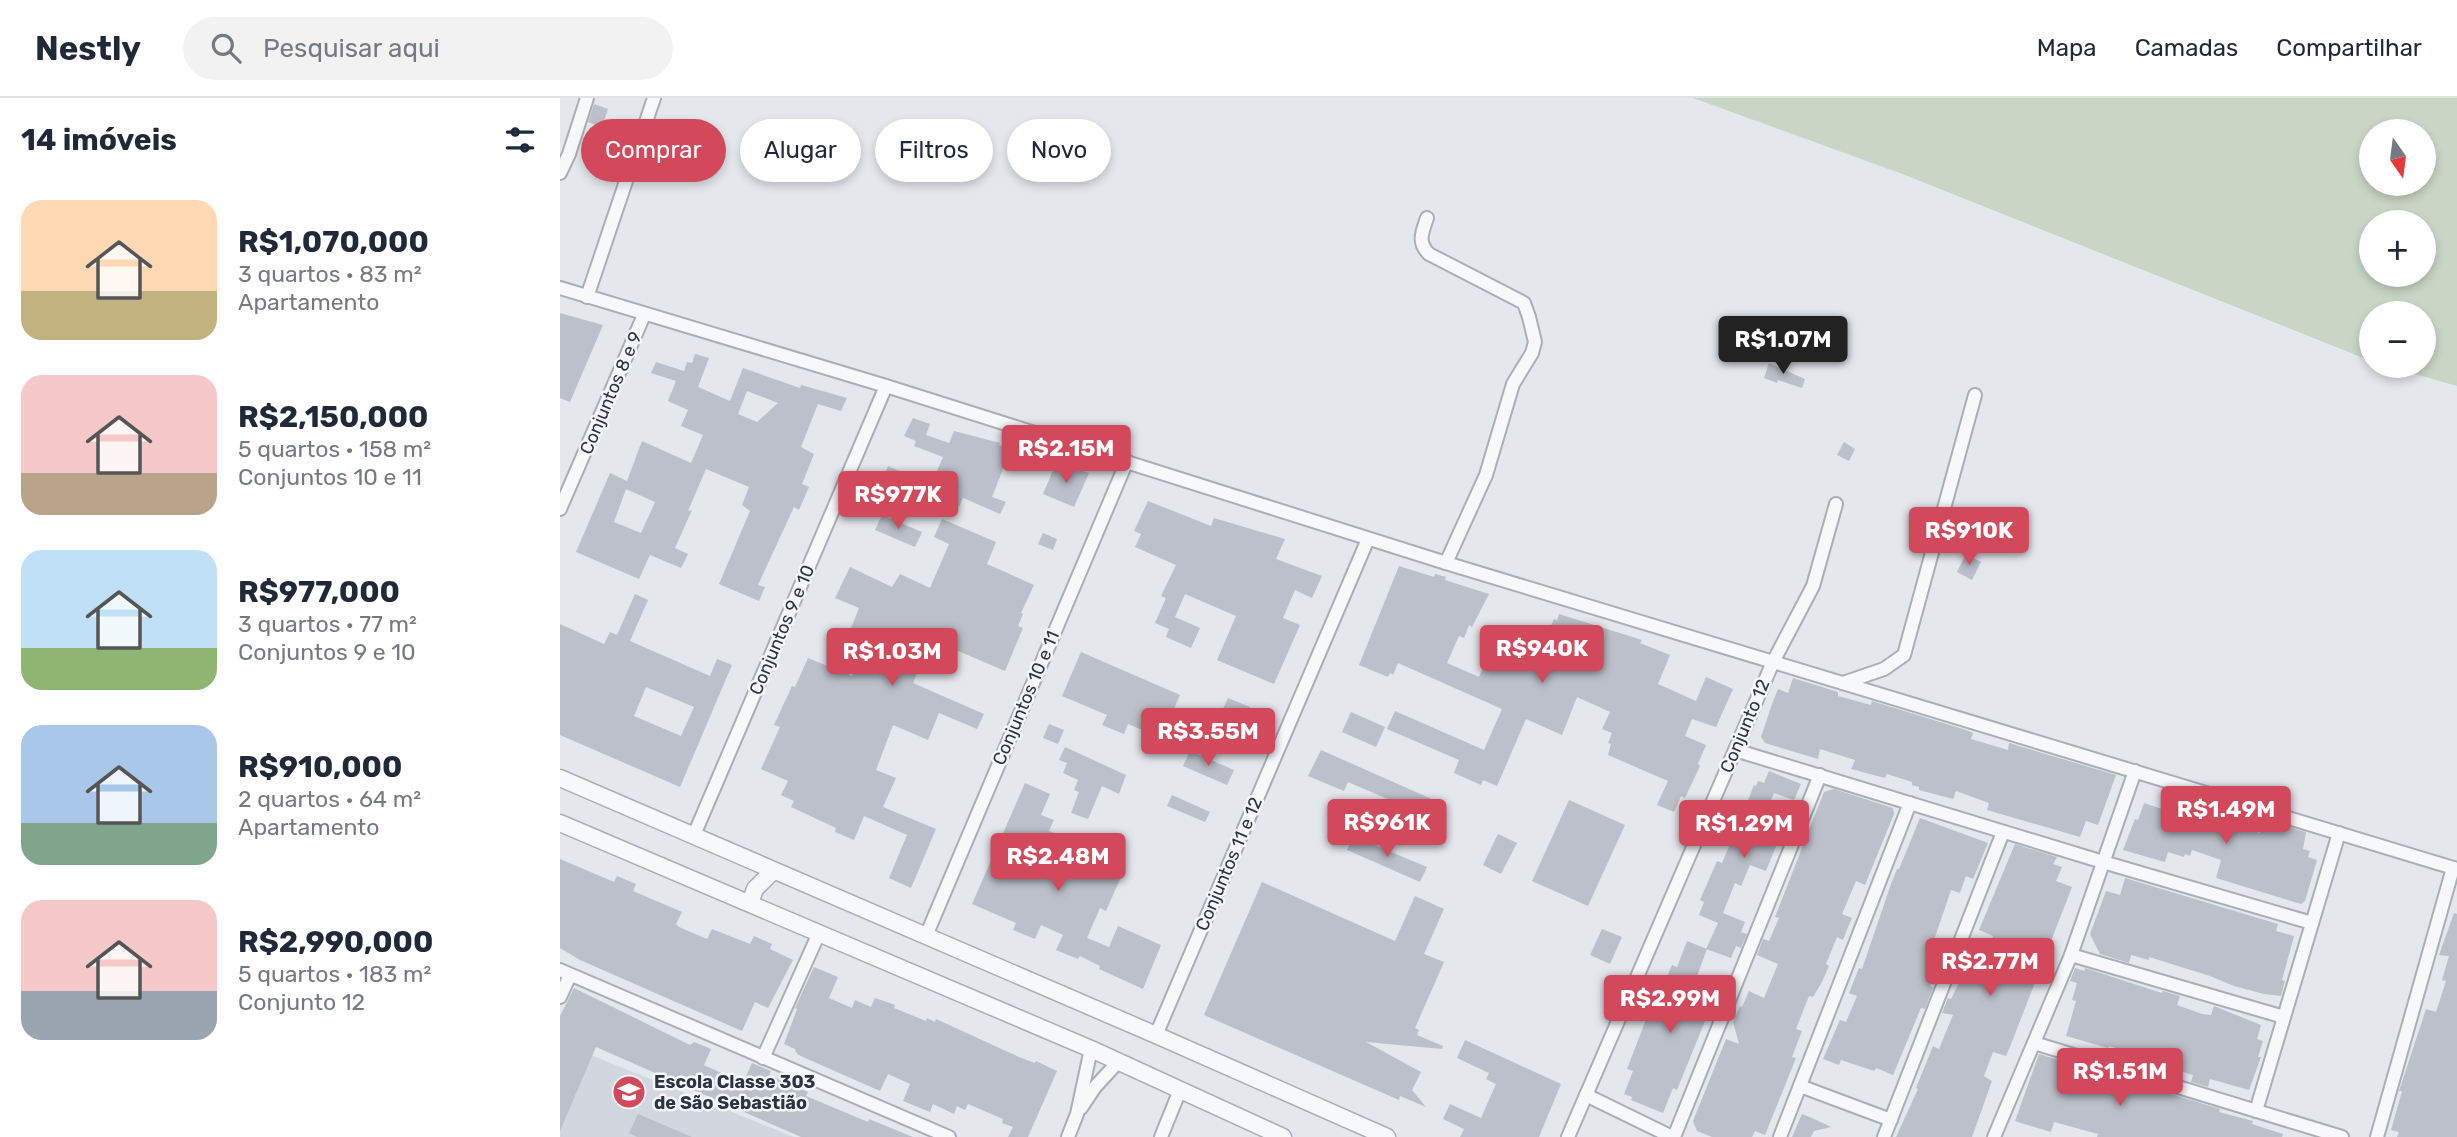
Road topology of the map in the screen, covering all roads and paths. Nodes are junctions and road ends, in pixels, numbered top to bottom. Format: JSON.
{"nodes":[{"id":1,"x":587,"y":98,"type":"edge"},
{"id":2,"x":654,"y":98,"type":"edge"},
{"id":3,"x":560,"y":173,"type":"edge"},
{"id":4,"x":1427,"y":218,"type":"dead end"},
{"id":5,"x":560,"y":289,"type":"edge"},
{"id":6,"x":587,"y":297,"type":"junction"},
{"id":7,"x":644,"y":315,"type":"junction"},
{"id":8,"x":886,"y":386,"type":"junction"},
{"id":9,"x":1975,"y":395,"type":"dead end"},
{"id":10,"x":1127,"y":461,"type":"junction"},
{"id":11,"x":1836,"y":504,"type":"dead end"},
{"id":12,"x":560,"y":509,"type":"edge"},
{"id":13,"x":1368,"y":539,"type":"junction"},
{"id":14,"x":1447,"y":563,"type":"junction"},
{"id":15,"x":1773,"y":662,"type":"junction"},
{"id":16,"x":1843,"y":683,"type":"junction"},
{"id":17,"x":1735,"y":750,"type":"junction"},
{"id":18,"x":2135,"y":771,"type":"junction"},
{"id":19,"x":1820,"y":775,"type":"junction"},
{"id":20,"x":560,"y":778,"type":"edge"},
{"id":21,"x":1910,"y":803,"type":"junction"},
{"id":22,"x":560,"y":823,"type":"edge"},
{"id":23,"x":2003,"y":832,"type":"junction"},
{"id":24,"x":2339,"y":833,"type":"junction"},
{"id":25,"x":694,"y":835,"type":"junction"},
{"id":26,"x":2104,"y":862,"type":"junction"},
{"id":27,"x":2455,"y":868,"type":"edge"},
{"id":28,"x":773,"y":871,"type":"junction"},
{"id":29,"x":750,"y":903,"type":"junction"},
{"id":30,"x":2312,"y":923,"type":"junction"},
{"id":31,"x":819,"y":933,"type":"junction"},
{"id":32,"x":926,"y":936,"type":"junction"},
{"id":33,"x":2071,"y":955,"type":"junction"},
{"id":34,"x":565,"y":972,"type":"edge"},
{"id":35,"x":560,"y":997,"type":"edge"},
{"id":36,"x":2284,"y":1017,"type":"junction"},
{"id":37,"x":1156,"y":1035,"type":"junction"},
{"id":38,"x":2034,"y":1043,"type":"junction"},
{"id":39,"x":1091,"y":1049,"type":"junction"},
{"id":40,"x":763,"y":1058,"type":"junction"},
{"id":41,"x":1118,"y":1062,"type":"junction"},
{"id":42,"x":1800,"y":1086,"type":"junction"},
{"id":43,"x":1180,"y":1090,"type":"junction"},
{"id":44,"x":1586,"y":1096,"type":"junction"},
{"id":45,"x":2256,"y":1111,"type":"junction"},
{"id":46,"x":1077,"y":1114,"type":"junction"},
{"id":47,"x":1891,"y":1120,"type":"junction"},
{"id":48,"x":920,"y":1131,"type":"edge"},
{"id":49,"x":2312,"y":1133,"type":"edge"},
{"id":50,"x":949,"y":1137,"type":"edge"},
{"id":51,"x":1068,"y":1137,"type":"edge"},
{"id":52,"x":1161,"y":1137,"type":"edge"},
{"id":53,"x":1283,"y":1137,"type":"edge"},
{"id":54,"x":1387,"y":1137,"type":"edge"},
{"id":55,"x":1568,"y":1137,"type":"edge"},
{"id":56,"x":1673,"y":1137,"type":"edge"},
{"id":57,"x":1780,"y":1137,"type":"edge"},
{"id":58,"x":1884,"y":1137,"type":"edge"},
{"id":59,"x":1994,"y":1137,"type":"edge"},
{"id":60,"x":2342,"y":1137,"type":"edge"},
{"id":61,"x":2377,"y":1137,"type":"edge"}],
"edges":[{"from":1,"to":3,"type":"street"},
{"from":2,"to":6,"type":"street"},
{"from":4,"to":14,"type":"street"},
{"from":5,"to":6,"type":"street"},
{"from":6,"to":7,"type":"street"},
{"from":7,"to":8,"type":"street"},
{"from":7,"to":12,"type":"street","name":"Conjuntos 8 e 9"},
{"from":8,"to":10,"type":"street"},
{"from":8,"to":25,"type":"street","name":"Conjuntos 9 e 10"},
{"from":9,"to":16,"type":"street"},
{"from":10,"to":13,"type":"street"},
{"from":10,"to":32,"type":"street","name":"Conjuntos 10 e 11"},
{"from":11,"to":15,"type":"street","name":"Conjunto 12"},
{"from":13,"to":14,"type":"street"},
{"from":13,"to":37,"type":"street","name":"Conjuntos 11 e 12"},
{"from":14,"to":15,"type":"street"},
{"from":15,"to":16,"type":"street"},
{"from":15,"to":17,"type":"street","name":"Conjunto 12"},
{"from":16,"to":18,"type":"street"},
{"from":17,"to":19,"type":"street"},
{"from":17,"to":44,"type":"street","name":"Conjunto 12"},
{"from":18,"to":24,"type":"street"},
{"from":18,"to":26,"type":"street"},
{"from":19,"to":21,"type":"street"},
{"from":19,"to":56,"type":"street"},
{"from":20,"to":25,"type":"street"},
{"from":21,"to":23,"type":"street"},
{"from":21,"to":42,"type":"street"},
{"from":22,"to":29,"type":"street"},
{"from":23,"to":26,"type":"street"},
{"from":23,"to":47,"type":"street"},
{"from":24,"to":27,"type":"street"},
{"from":24,"to":30,"type":"street"},
{"from":25,"to":28,"type":"street"},
{"from":26,"to":30,"type":"street"},
{"from":26,"to":33,"type":"street"},
{"from":27,"to":61,"type":"street"},
{"from":28,"to":29,"type":"street"},
{"from":28,"to":32,"type":"street"},
{"from":29,"to":31,"type":"street"},
{"from":30,"to":36,"type":"street"},
{"from":31,"to":39,"type":"street"},
{"from":31,"to":40,"type":"street"},
{"from":32,"to":37,"type":"street"},
{"from":33,"to":36,"type":"street"},
{"from":33,"to":38,"type":"street"},
{"from":34,"to":35,"type":"street"},
{"from":34,"to":40,"type":"street"},
{"from":36,"to":45,"type":"street"},
{"from":37,"to":54,"type":"street"},
{"from":38,"to":45,"type":"street"},
{"from":38,"to":59,"type":"street"},
{"from":39,"to":41,"type":"street"},
{"from":39,"to":46,"type":"street"},
{"from":40,"to":48,"type":"street"},
{"from":41,"to":43,"type":"street"},
{"from":41,"to":46,"type":"street"},
{"from":42,"to":47,"type":"street"},
{"from":42,"to":57,"type":"street"},
{"from":43,"to":52,"type":"street"},
{"from":43,"to":53,"type":"street"},
{"from":44,"to":55,"type":"street","name":"Conjunto 12"},
{"from":44,"to":56,"type":"street"},
{"from":45,"to":49,"type":"street"},
{"from":46,"to":51,"type":"street"},
{"from":47,"to":58,"type":"street"},
{"from":48,"to":50,"type":"street"},
{"from":49,"to":60,"type":"street"}]}
